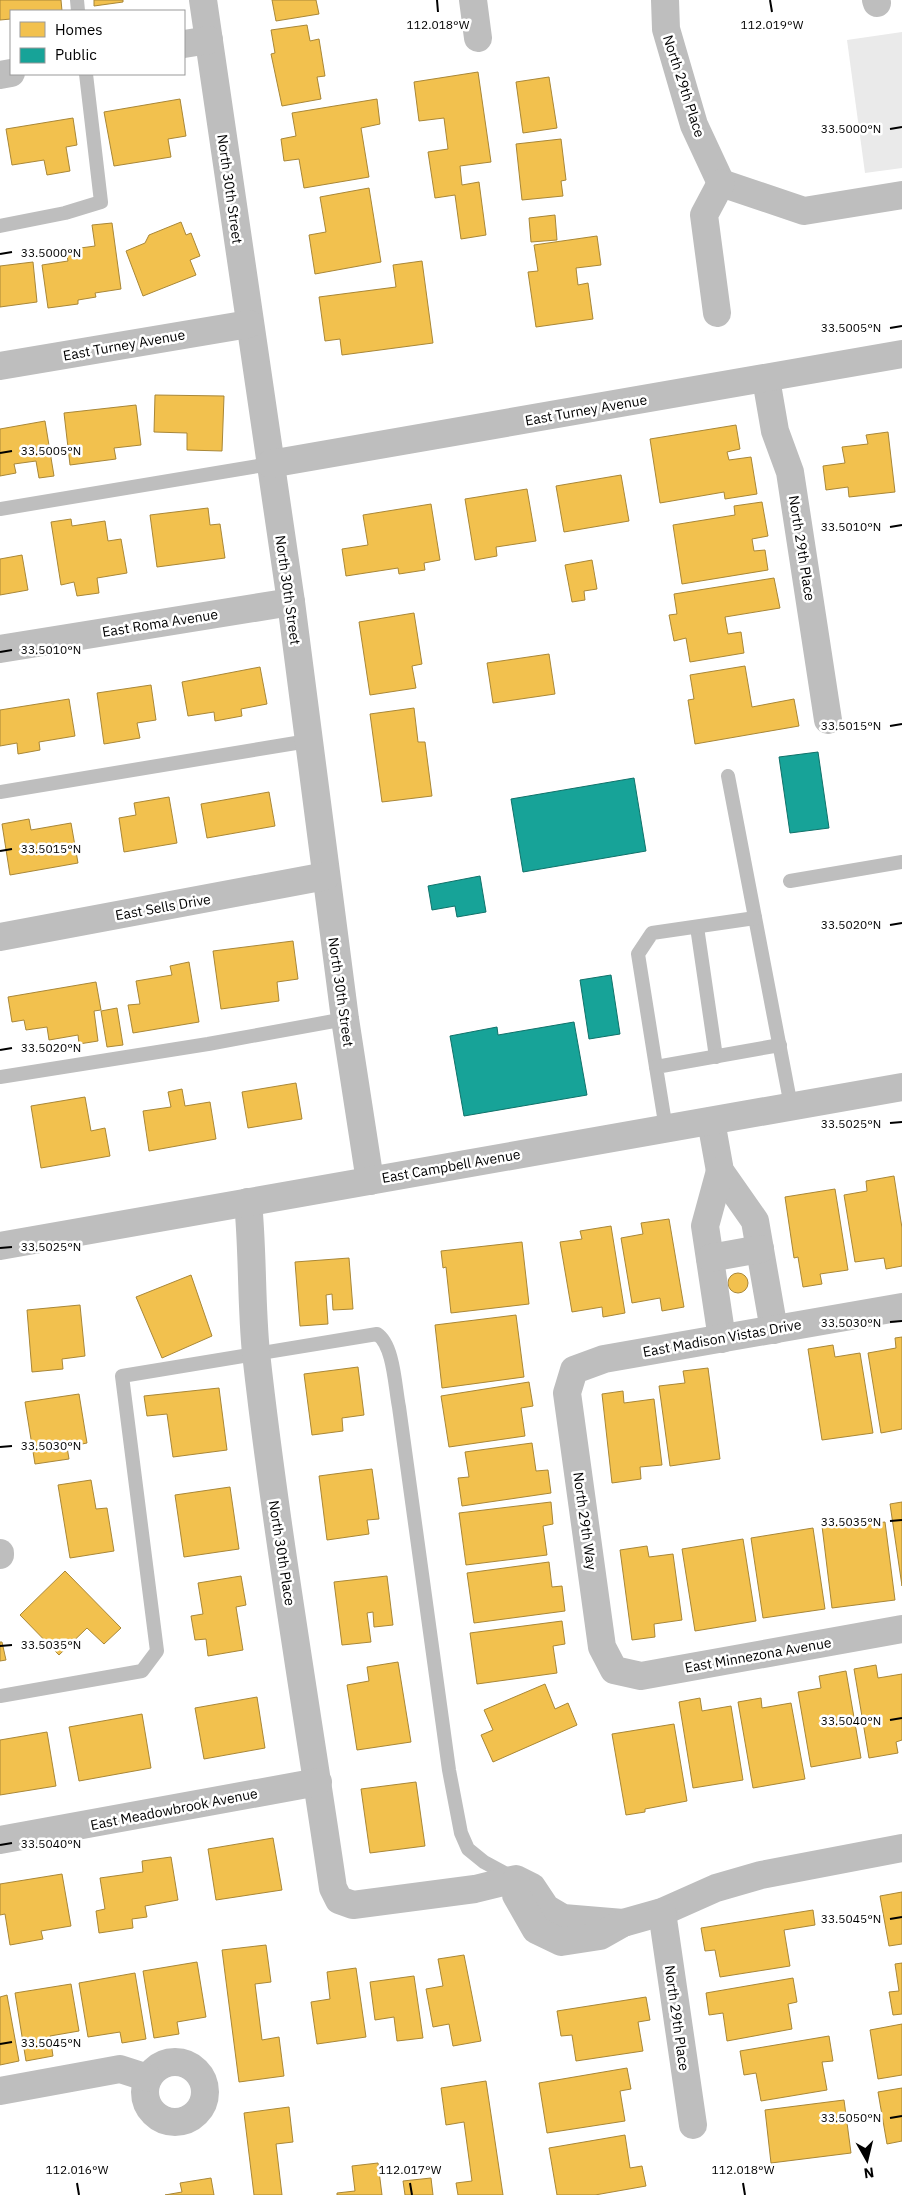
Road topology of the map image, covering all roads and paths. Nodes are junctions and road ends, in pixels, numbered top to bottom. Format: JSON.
{"nodes":[{"id":1,"x":204,"y":0,"type":"edge"},
{"id":2,"x":473,"y":0,"type":"edge"},
{"id":3,"x":665,"y":0,"type":"edge"},
{"id":4,"x":478,"y":38,"type":"dead end"},
{"id":5,"x":196,"y":42,"type":"edge"},
{"id":6,"x":86,"y":75,"type":"edge"},
{"id":7,"x":721,"y":183,"type":"junction"},
{"id":8,"x":902,"y":195,"type":"edge"},
{"id":9,"x":0,"y":226,"type":"edge"},
{"id":10,"x":717,"y":313,"type":"dead end"},
{"id":11,"x":249,"y":324,"type":"junction"},
{"id":12,"x":902,"y":354,"type":"edge"},
{"id":13,"x":0,"y":366,"type":"edge"},
{"id":14,"x":766,"y":379,"type":"junction"},
{"id":15,"x":270,"y":464,"type":"junction"},
{"id":16,"x":0,"y":508,"type":"edge"},
{"id":17,"x":291,"y":602,"type":"junction"},
{"id":18,"x":0,"y":649,"type":"edge"},
{"id":19,"x":828,"y":720,"type":"dead end"},
{"id":20,"x":308,"y":741,"type":"junction"},
{"id":21,"x":728,"y":776,"type":"dead end"},
{"id":22,"x":0,"y":792,"type":"edge"},
{"id":23,"x":902,"y":862,"type":"edge"},
{"id":24,"x":326,"y":876,"type":"junction"},
{"id":25,"x":790,"y":881,"type":"dead end"},
{"id":26,"x":755,"y":918,"type":"junction"},
{"id":27,"x":697,"y":926,"type":"junction"},
{"id":28,"x":0,"y":937,"type":"edge"},
{"id":29,"x":345,"y":1019,"type":"junction"},
{"id":30,"x":780,"y":1045,"type":"junction"},
{"id":31,"x":716,"y":1057,"type":"junction"},
{"id":32,"x":656,"y":1067,"type":"junction"},
{"id":33,"x":0,"y":1077,"type":"edge"},
{"id":34,"x":902,"y":1087,"type":"edge"},
{"id":35,"x":791,"y":1106,"type":"junction"},
{"id":36,"x":711,"y":1121,"type":"junction"},
{"id":37,"x":666,"y":1129,"type":"junction"},
{"id":38,"x":720,"y":1171,"type":"junction"},
{"id":39,"x":370,"y":1181,"type":"junction"},
{"id":40,"x":248,"y":1202,"type":"junction"},
{"id":41,"x":0,"y":1246,"type":"edge"},
{"id":42,"x":760,"y":1249,"type":"junction"},
{"id":43,"x":710,"y":1258,"type":"junction"},
{"id":44,"x":902,"y":1307,"type":"edge"},
{"id":45,"x":774,"y":1330,"type":"junction"},
{"id":46,"x":722,"y":1339,"type":"junction"},
{"id":47,"x":256,"y":1352,"type":"junction"},
{"id":48,"x":574,"y":1370,"type":"joint"},
{"id":49,"x":902,"y":1629,"type":"edge"},
{"id":50,"x":614,"y":1670,"type":"joint"},
{"id":51,"x":0,"y":1696,"type":"edge"},
{"id":52,"x":318,"y":1782,"type":"junction"},
{"id":53,"x":0,"y":1840,"type":"edge"},
{"id":54,"x":902,"y":1848,"type":"edge"},
{"id":55,"x":516,"y":1878,"type":"junction"},
{"id":56,"x":662,"y":1912,"type":"junction"},
{"id":57,"x":148,"y":2078,"type":"dead end"},
{"id":58,"x":0,"y":2091,"type":"edge"},
{"id":59,"x":693,"y":2125,"type":"dead end"}],
"edges":[{"from":1,"to":5,"type":"street","name":"North 30th Street"},
{"from":2,"to":4,"type":"street"},
{"from":3,"to":7,"type":"street","name":"North 29th Place"},
{"from":5,"to":11,"type":"street","name":"North 30th Street"},
{"from":6,"to":9,"type":"lane"},
{"from":7,"to":8,"type":"street"},
{"from":7,"to":10,"type":"street"},
{"from":11,"to":13,"type":"street","name":"East Turney Avenue"},
{"from":11,"to":15,"type":"street","name":"North 30th Street"},
{"from":12,"to":14,"type":"street","name":"East Turney Avenue"},
{"from":14,"to":15,"type":"street","name":"East Turney Avenue"},
{"from":14,"to":19,"type":"street","name":"North 29th Place"},
{"from":15,"to":16,"type":"lane"},
{"from":15,"to":17,"type":"street","name":"North 30th Street"},
{"from":17,"to":18,"type":"street","name":"East Roma Avenue"},
{"from":17,"to":20,"type":"street","name":"North 30th Street"},
{"from":20,"to":22,"type":"lane"},
{"from":20,"to":24,"type":"street","name":"North 30th Street"},
{"from":21,"to":26,"type":"lane"},
{"from":23,"to":25,"type":"lane"},
{"from":24,"to":28,"type":"street","name":"East Sells Drive"},
{"from":24,"to":29,"type":"street","name":"North 30th Street"},
{"from":26,"to":27,"type":"lane"},
{"from":26,"to":30,"type":"lane"},
{"from":27,"to":31,"type":"lane"},
{"from":27,"to":32,"type":"lane"},
{"from":29,"to":33,"type":"lane"},
{"from":29,"to":39,"type":"street","name":"North 30th Street"},
{"from":30,"to":31,"type":"lane"},
{"from":30,"to":35,"type":"lane"},
{"from":31,"to":32,"type":"lane"},
{"from":32,"to":37,"type":"lane"},
{"from":34,"to":35,"type":"street","name":"East Campbell Avenue"},
{"from":35,"to":36,"type":"street","name":"East Campbell Avenue"},
{"from":36,"to":37,"type":"street","name":"East Campbell Avenue"},
{"from":36,"to":38,"type":"street"},
{"from":37,"to":39,"type":"street","name":"East Campbell Avenue"},
{"from":38,"to":42,"type":"street"},
{"from":38,"to":43,"type":"street"},
{"from":39,"to":40,"type":"street","name":"East Campbell Avenue"},
{"from":40,"to":41,"type":"street","name":"East Campbell Avenue"},
{"from":40,"to":47,"type":"street","name":"North 30th Place"},
{"from":42,"to":43,"type":"street"},
{"from":42,"to":45,"type":"street"},
{"from":43,"to":46,"type":"street"},
{"from":44,"to":45,"type":"street","name":"East Madison Vistas Drive"},
{"from":45,"to":46,"type":"street","name":"East Madison Vistas Drive"},
{"from":46,"to":48,"type":"street","name":"East Madison Vistas Drive"},
{"from":47,"to":51,"type":"lane"},
{"from":47,"to":52,"type":"street","name":"North 30th Place"},
{"from":47,"to":55,"type":"lane"},
{"from":48,"to":50,"type":"street","name":"North 29th Way"},
{"from":49,"to":50,"type":"street","name":"East Minnezona Avenue"},
{"from":52,"to":53,"type":"street","name":"East Meadowbrook Avenue"},
{"from":52,"to":55,"type":"street","name":"North 30th Place"},
{"from":54,"to":56,"type":"street"},
{"from":55,"to":56,"type":"street"},
{"from":56,"to":59,"type":"street","name":"North 29th Place"},
{"from":57,"to":58,"type":"street"}]}
